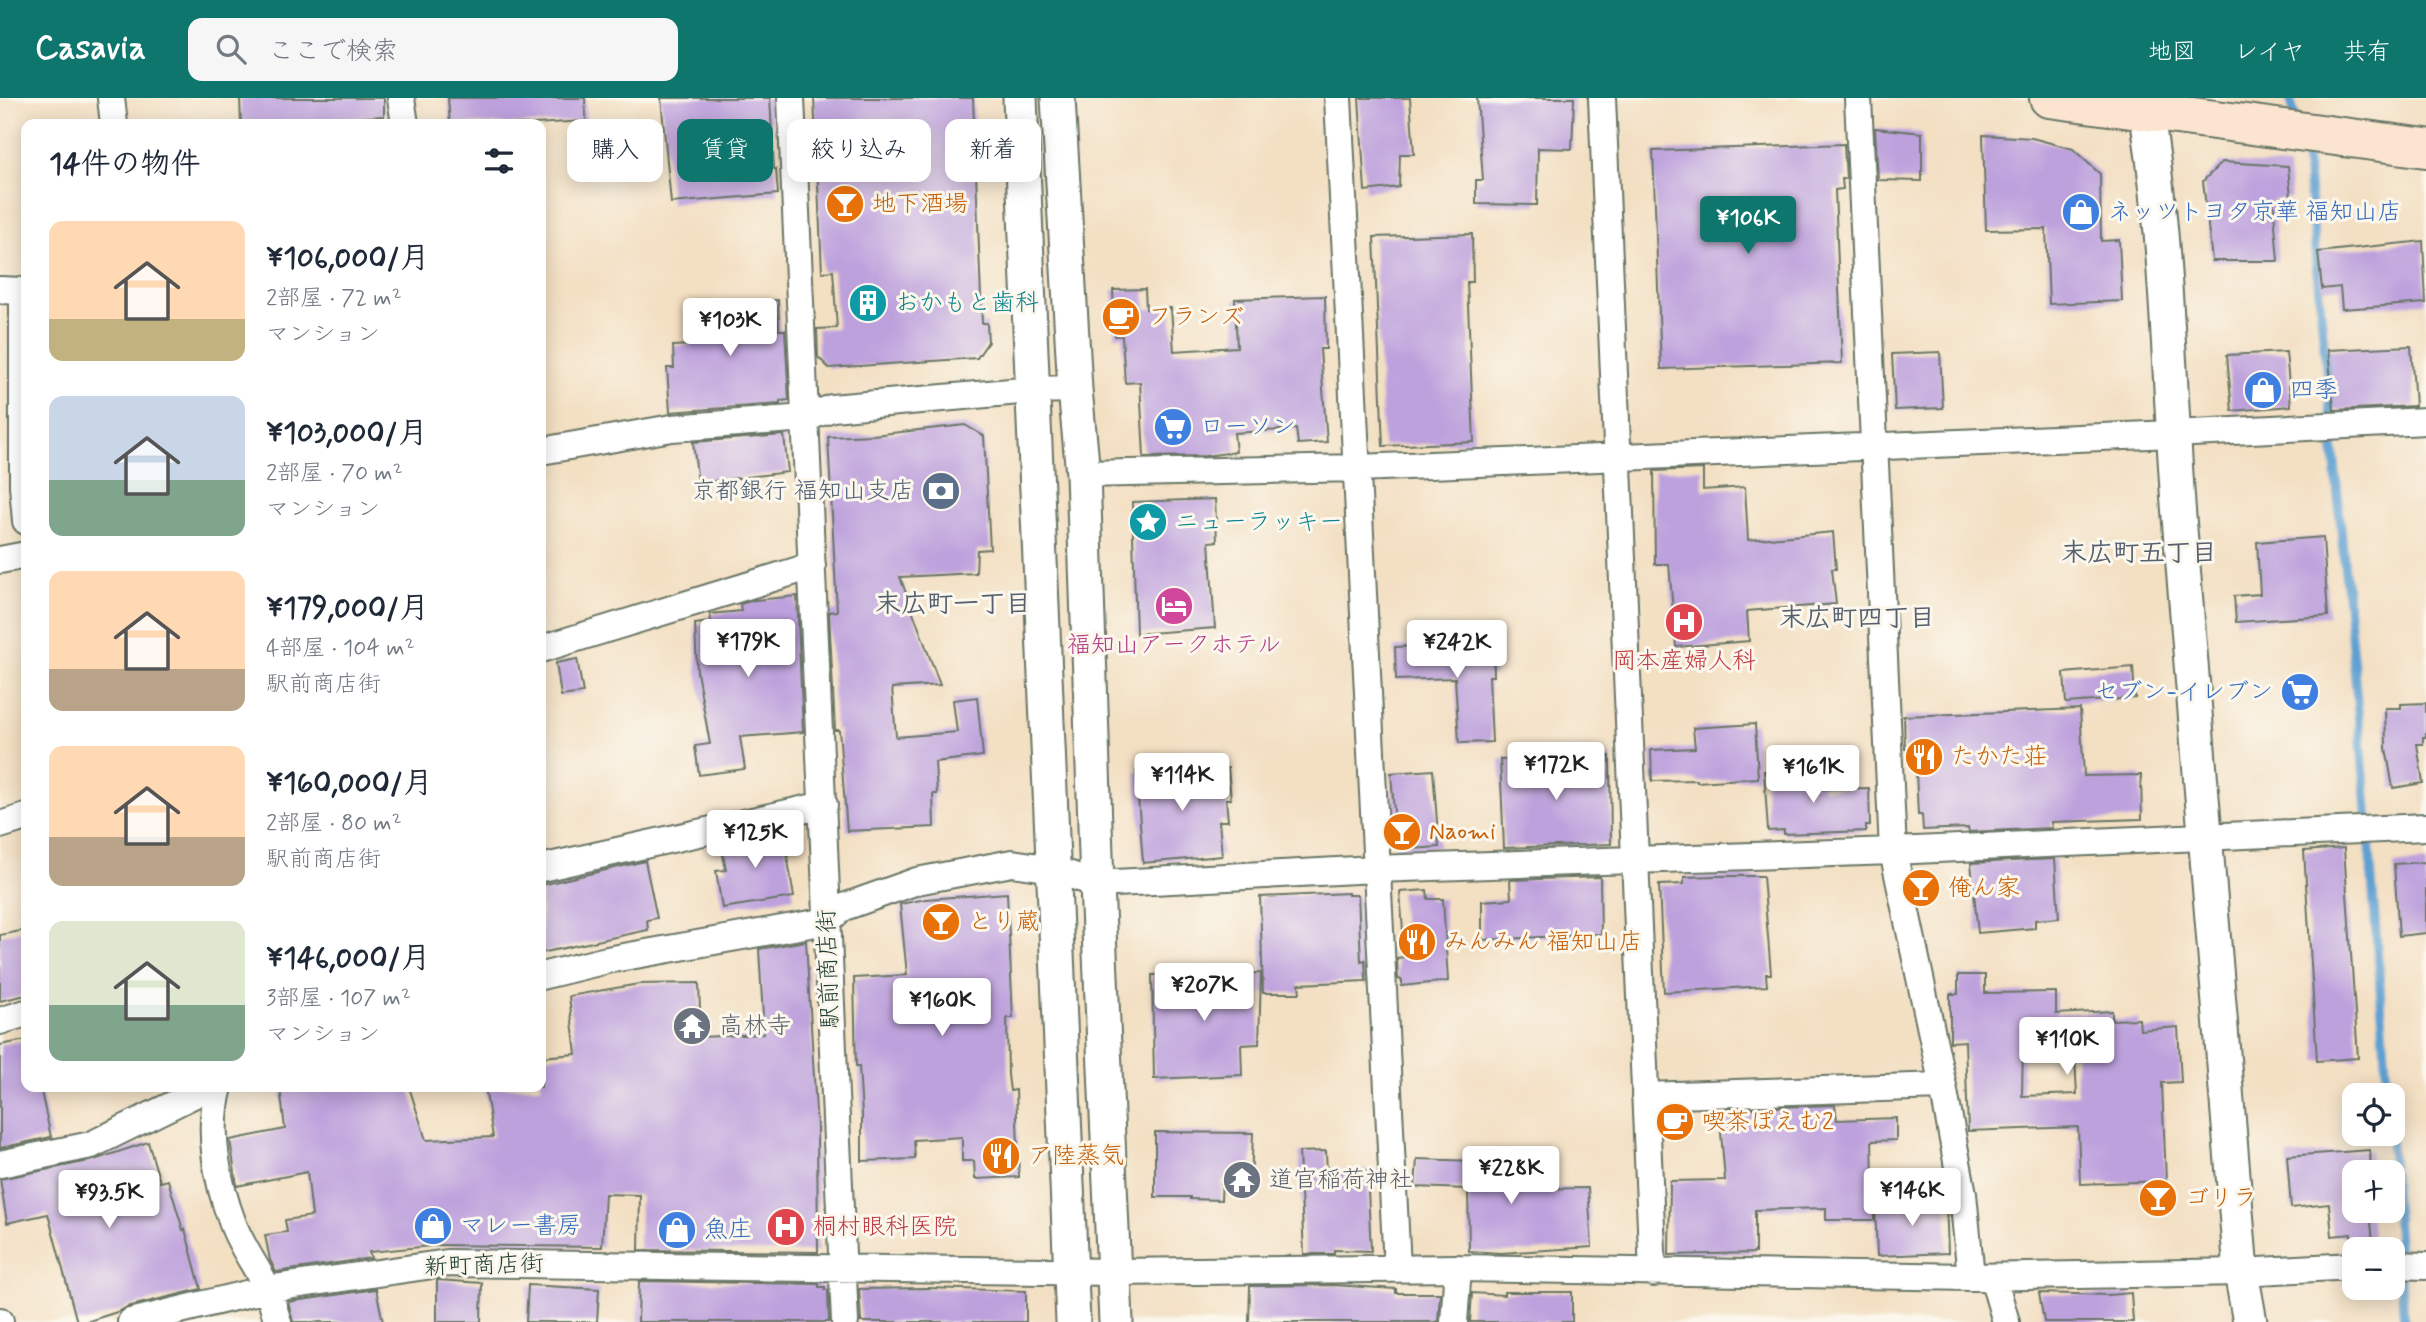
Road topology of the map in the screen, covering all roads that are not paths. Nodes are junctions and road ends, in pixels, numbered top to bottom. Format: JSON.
{"nodes":[{"id":1,"x":111,"y":98,"type":"edge"},
{"id":2,"x":401,"y":98,"type":"edge"},
{"id":3,"x":791,"y":98,"type":"edge"},
{"id":4,"x":1020,"y":98,"type":"edge"},
{"id":5,"x":1058,"y":98,"type":"edge"},
{"id":6,"x":1338,"y":98,"type":"edge"},
{"id":7,"x":1602,"y":98,"type":"edge"},
{"id":8,"x":1858,"y":98,"type":"edge"},
{"id":9,"x":2049,"y":98,"type":"edge"},
{"id":10,"x":2145,"y":105,"type":"edge"},
{"id":11,"x":113,"y":119,"type":"edge"},
{"id":12,"x":404,"y":119,"type":"edge"},
{"id":13,"x":2426,"y":148,"type":"edge"},
{"id":14,"x":0,"y":290,"type":"edge"},
{"id":15,"x":21,"y":291,"type":"edge"},
{"id":16,"x":1075,"y":389,"type":"junction"},
{"id":17,"x":1032,"y":390,"type":"junction"},
{"id":18,"x":806,"y":418,"type":"junction"},
{"id":19,"x":2426,"y":421,"type":"edge"},
{"id":20,"x":2173,"y":434,"type":"junction"},
{"id":21,"x":1874,"y":446,"type":"junction"},
{"id":22,"x":546,"y":450,"type":"edge"},
{"id":23,"x":1616,"y":458,"type":"junction"},
{"id":24,"x":1358,"y":468,"type":"junction"},
{"id":25,"x":1083,"y":474,"type":"junction"},
{"id":26,"x":21,"y":556,"type":"edge"},
{"id":27,"x":0,"y":560,"type":"edge"},
{"id":28,"x":812,"y":566,"type":"junction"},
{"id":29,"x":546,"y":647,"type":"edge"},
{"id":30,"x":824,"y":805,"type":"junction"},
{"id":31,"x":21,"y":819,"type":"edge"},
{"id":32,"x":0,"y":825,"type":"edge"},
{"id":33,"x":2426,"y":827,"type":"edge"},
{"id":34,"x":2204,"y":836,"type":"junction"},
{"id":35,"x":1893,"y":851,"type":"junction"},
{"id":36,"x":1633,"y":860,"type":"junction"},
{"id":37,"x":546,"y":867,"type":"edge"},
{"id":38,"x":1053,"y":869,"type":"junction"},
{"id":39,"x":1375,"y":869,"type":"junction"},
{"id":40,"x":1097,"y":884,"type":"junction"},
{"id":41,"x":827,"y":921,"type":"junction"},
{"id":42,"x":546,"y":975,"type":"edge"},
{"id":43,"x":21,"y":1015,"type":"edge"},
{"id":44,"x":0,"y":1021,"type":"edge"},
{"id":45,"x":1943,"y":1086,"type":"junction"},
{"id":46,"x":199,"y":1092,"type":"edge"},
{"id":47,"x":218,"y":1092,"type":"edge"},
{"id":48,"x":1645,"y":1096,"type":"junction"},
{"id":49,"x":0,"y":1164,"type":"edge"},
{"id":50,"x":2342,"y":1267,"type":"edge"},
{"id":51,"x":843,"y":1268,"type":"junction"},
{"id":52,"x":1397,"y":1268,"type":"junction"},
{"id":53,"x":1458,"y":1268,"type":"junction"},
{"id":54,"x":1071,"y":1272,"type":"junction"},
{"id":55,"x":1115,"y":1272,"type":"junction"},
{"id":56,"x":2241,"y":1272,"type":"junction"},
{"id":57,"x":1653,"y":1273,"type":"junction"},
{"id":58,"x":1982,"y":1277,"type":"junction"},
{"id":59,"x":267,"y":1289,"type":"junction"},
{"id":60,"x":131,"y":1322,"type":"edge"},
{"id":61,"x":278,"y":1322,"type":"edge"},
{"id":62,"x":845,"y":1322,"type":"edge"},
{"id":63,"x":1073,"y":1322,"type":"edge"},
{"id":64,"x":1116,"y":1322,"type":"edge"},
{"id":65,"x":1454,"y":1322,"type":"edge"},
{"id":66,"x":2006,"y":1322,"type":"edge"},
{"id":67,"x":2250,"y":1322,"type":"edge"}],
"edges":[{"from":1,"to":11,"type":"street"},
{"from":2,"to":12,"type":"street"},
{"from":3,"to":18,"type":"street","name":"駅前商店街"},
{"from":4,"to":17,"type":"street"},
{"from":5,"to":16,"type":"street"},
{"from":6,"to":24,"type":"street"},
{"from":7,"to":23,"type":"street"},
{"from":8,"to":21,"type":"street"},
{"from":9,"to":10,"type":"main road"},
{"from":10,"to":13,"type":"main road"},
{"from":10,"to":20,"type":"street"},
{"from":14,"to":15,"type":"street"},
{"from":16,"to":17,"type":"street"},
{"from":16,"to":25,"type":"street"},
{"from":17,"to":18,"type":"street"},
{"from":17,"to":38,"type":"street"},
{"from":18,"to":22,"type":"street"},
{"from":18,"to":28,"type":"street","name":"駅前商店街"},
{"from":19,"to":20,"type":"street"},
{"from":20,"to":21,"type":"street"},
{"from":20,"to":34,"type":"street"},
{"from":21,"to":23,"type":"street"},
{"from":21,"to":35,"type":"street"},
{"from":23,"to":24,"type":"street"},
{"from":23,"to":36,"type":"street"},
{"from":24,"to":25,"type":"street"},
{"from":24,"to":39,"type":"street"},
{"from":25,"to":40,"type":"street"},
{"from":26,"to":27,"type":"street"},
{"from":28,"to":29,"type":"street"},
{"from":28,"to":30,"type":"street","name":"駅前商店街"},
{"from":30,"to":37,"type":"street"},
{"from":30,"to":41,"type":"street","name":"駅前商店街"},
{"from":31,"to":32,"type":"street"},
{"from":33,"to":34,"type":"street"},
{"from":34,"to":35,"type":"street"},
{"from":34,"to":56,"type":"street"},
{"from":35,"to":36,"type":"street"},
{"from":35,"to":45,"type":"street"},
{"from":36,"to":39,"type":"street"},
{"from":36,"to":48,"type":"street"},
{"from":38,"to":40,"type":"street"},
{"from":38,"to":41,"type":"street"},
{"from":38,"to":54,"type":"street"},
{"from":39,"to":40,"type":"street"},
{"from":39,"to":52,"type":"street"},
{"from":40,"to":55,"type":"street"},
{"from":41,"to":42,"type":"street"},
{"from":41,"to":51,"type":"street","name":"駅前商店街"},
{"from":43,"to":44,"type":"street"},
{"from":45,"to":48,"type":"street"},
{"from":45,"to":58,"type":"street"},
{"from":46,"to":49,"type":"street"},
{"from":47,"to":59,"type":"street"},
{"from":48,"to":57,"type":"street"},
{"from":50,"to":56,"type":"street","name":"新町商店街"},
{"from":51,"to":54,"type":"street","name":"新町商店街"},
{"from":51,"to":59,"type":"street","name":"新町商店街"},
{"from":51,"to":62,"type":"street","name":"駅前商店街"},
{"from":52,"to":53,"type":"street","name":"新町商店街"},
{"from":52,"to":55,"type":"street","name":"新町商店街"},
{"from":53,"to":57,"type":"street","name":"新町商店街"},
{"from":53,"to":65,"type":"street"},
{"from":54,"to":55,"type":"street","name":"新町商店街"},
{"from":54,"to":63,"type":"street"},
{"from":55,"to":64,"type":"street"},
{"from":56,"to":58,"type":"street","name":"新町商店街"},
{"from":56,"to":67,"type":"street"},
{"from":57,"to":58,"type":"street","name":"新町商店街"},
{"from":58,"to":66,"type":"street"},
{"from":59,"to":60,"type":"street","name":"新町商店街"},
{"from":59,"to":61,"type":"street"}]}
